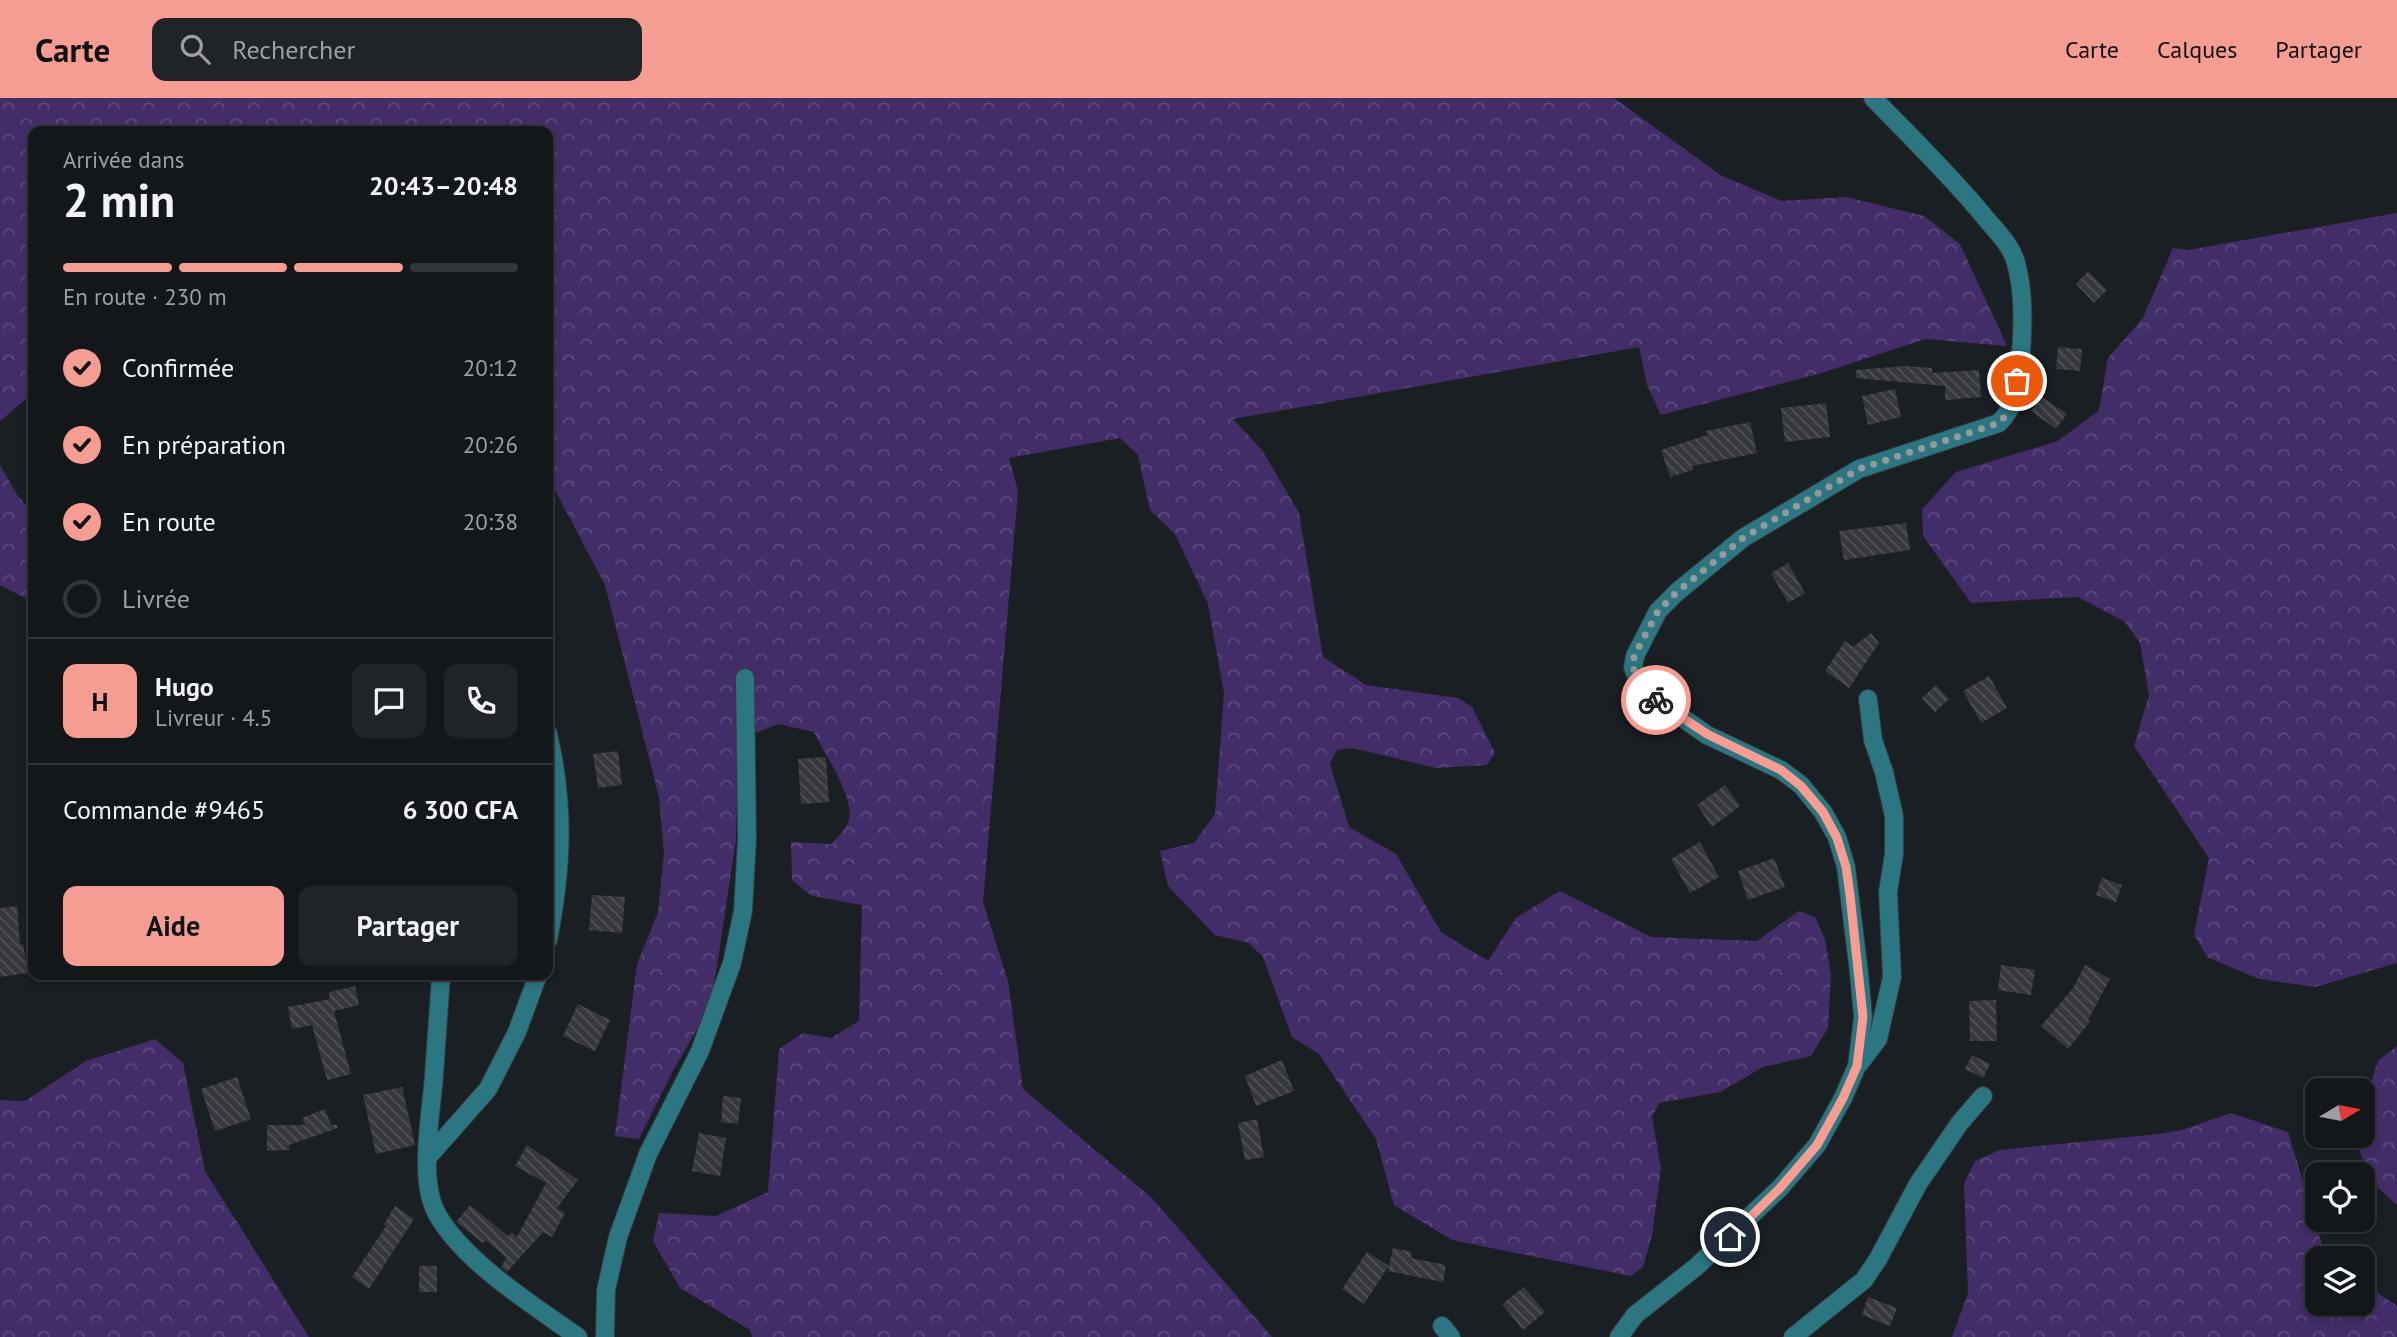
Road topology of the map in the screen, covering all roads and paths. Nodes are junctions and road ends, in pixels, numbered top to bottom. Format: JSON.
{"nodes":[{"id":1,"x":1873,"y":98,"type":"edge"},
{"id":2,"x":745,"y":678,"type":"dead end"},
{"id":3,"x":1868,"y":699,"type":"dead end"},
{"id":4,"x":553,"y":774,"type":"edge"},
{"id":5,"x":553,"y":910,"type":"edge"},
{"id":6,"x":441,"y":980,"type":"edge"},
{"id":7,"x":536,"y":980,"type":"edge"},
{"id":8,"x":1857,"y":1066,"type":"junction"},
{"id":9,"x":1983,"y":1096,"type":"dead end"},
{"id":10,"x":428,"y":1157,"type":"junction"},
{"id":11,"x":578,"y":1337,"type":"edge"},
{"id":12,"x":605,"y":1337,"type":"edge"},
{"id":13,"x":1619,"y":1337,"type":"edge"},
{"id":14,"x":1793,"y":1337,"type":"edge"}],
"edges":[{"from":1,"to":8,"type":"street"},
{"from":2,"to":12,"type":"street"},
{"from":3,"to":8,"type":"street"},
{"from":4,"to":5,"type":"street"},
{"from":6,"to":10,"type":"street"},
{"from":7,"to":10,"type":"street"},
{"from":8,"to":13,"type":"street"},
{"from":9,"to":14,"type":"street"},
{"from":10,"to":11,"type":"street"}]}
